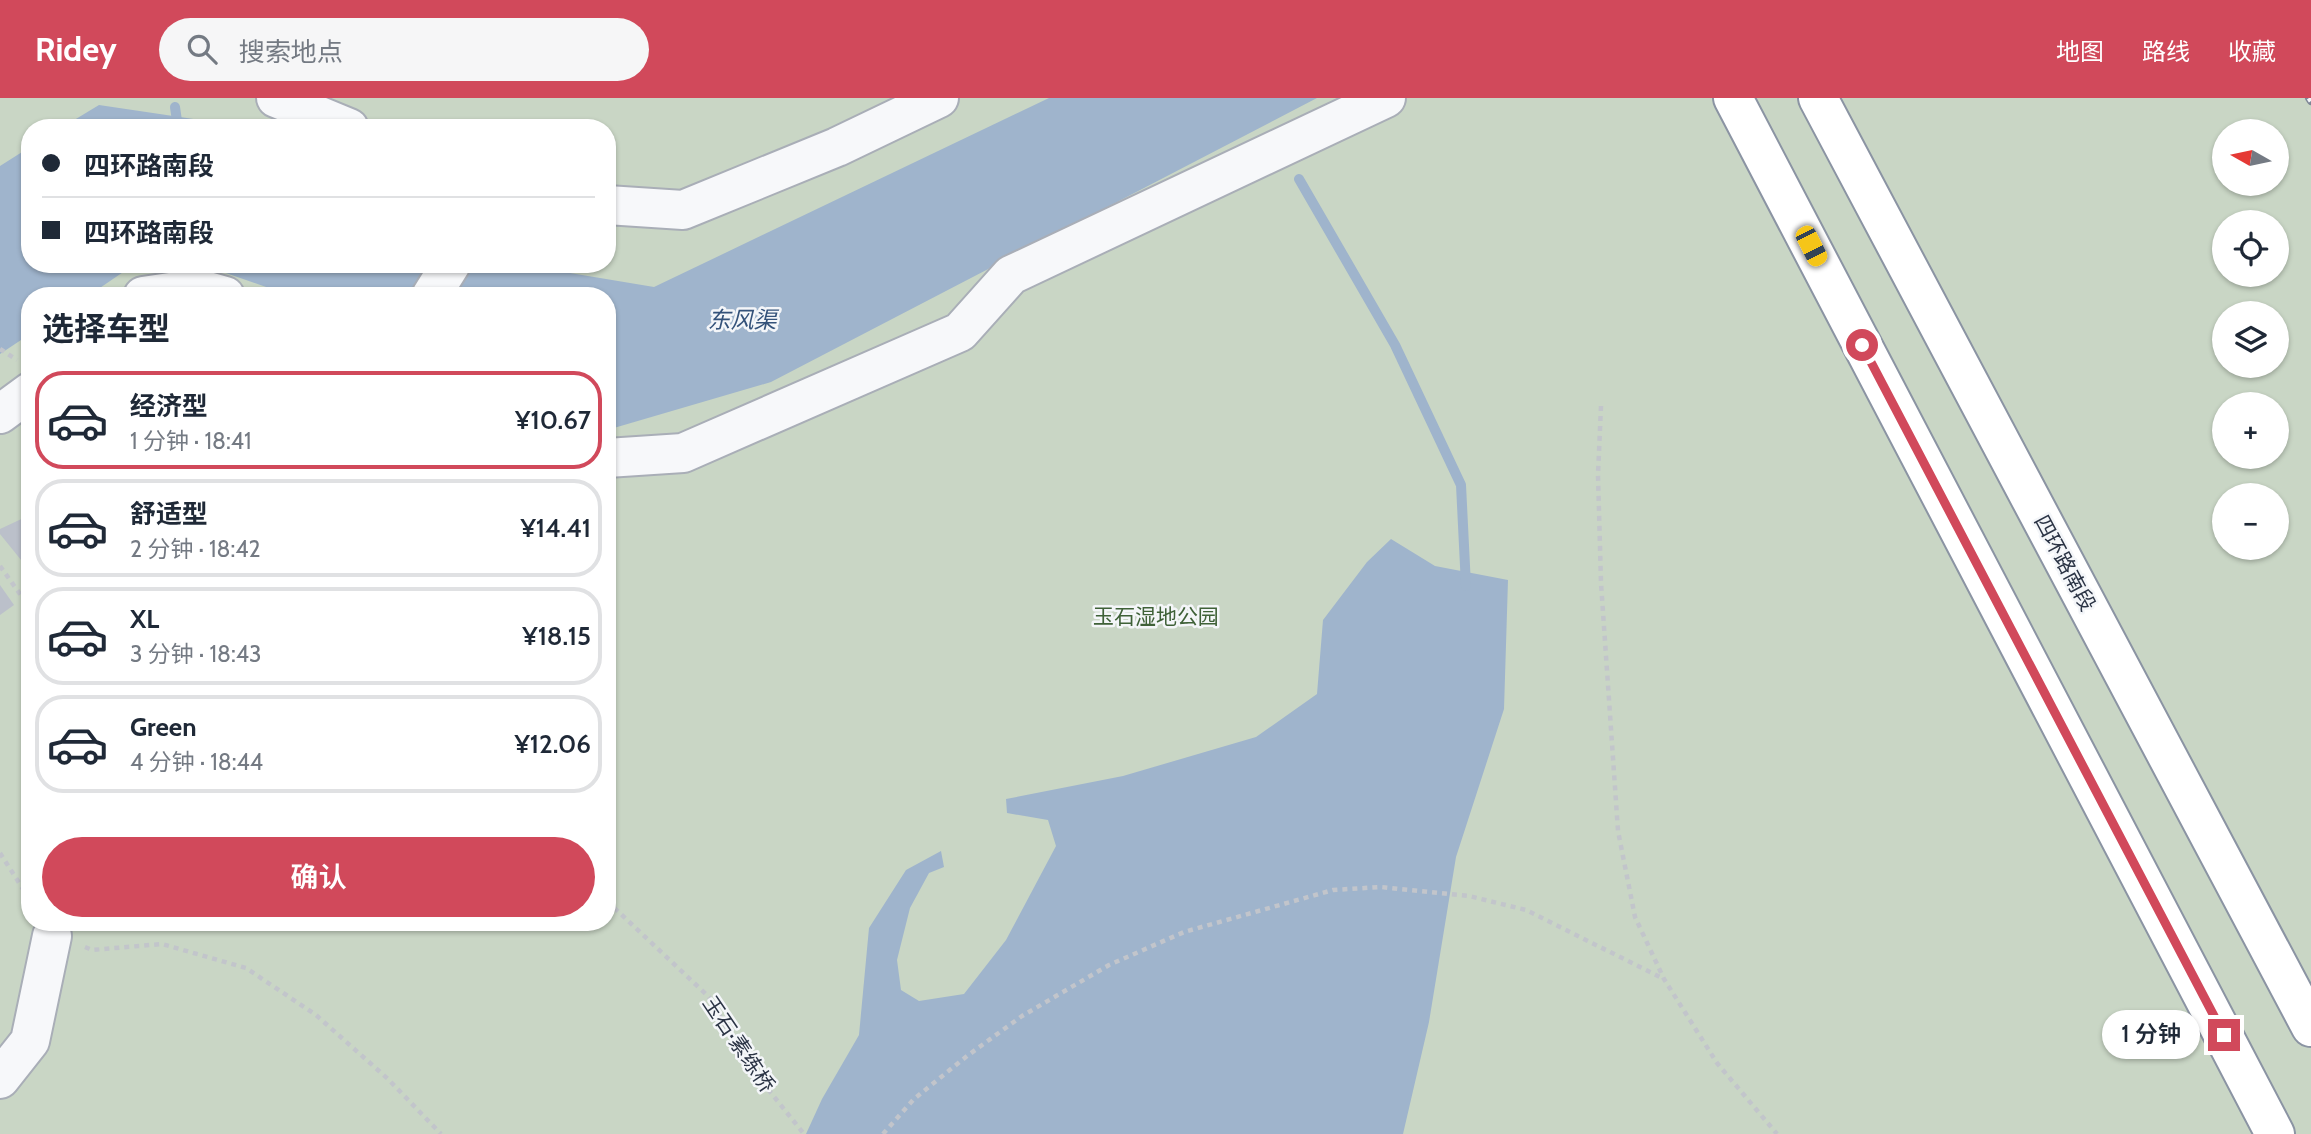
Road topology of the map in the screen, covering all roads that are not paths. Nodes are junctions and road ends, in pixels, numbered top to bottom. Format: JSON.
{"nodes":[{"id":1,"x":276,"y":98,"type":"edge"},
{"id":2,"x":939,"y":98,"type":"edge"},
{"id":3,"x":1387,"y":98,"type":"edge"},
{"id":4,"x":1733,"y":98,"type":"edge"},
{"id":5,"x":1818,"y":98,"type":"edge"},
{"id":6,"x":327,"y":119,"type":"edge"},
{"id":7,"x":616,"y":206,"type":"edge"},
{"id":8,"x":21,"y":399,"type":"edge"},
{"id":9,"x":0,"y":414,"type":"edge"},
{"id":10,"x":616,"y":457,"type":"edge"},
{"id":11,"x":52,"y":936,"type":"road end"},
{"id":12,"x":2311,"y":1027,"type":"edge"},
{"id":13,"x":0,"y":1079,"type":"edge"},
{"id":14,"x":2275,"y":1134,"type":"edge"}],
"edges":[{"from":1,"to":6,"type":"lane"},
{"from":2,"to":7,"type":"lane"},
{"from":3,"to":10,"type":"lane"},
{"from":4,"to":14,"type":"highway"},
{"from":5,"to":12,"type":"highway","name":"四环路南段"},
{"from":8,"to":9,"type":"lane"},
{"from":11,"to":13,"type":"lane"}]}
